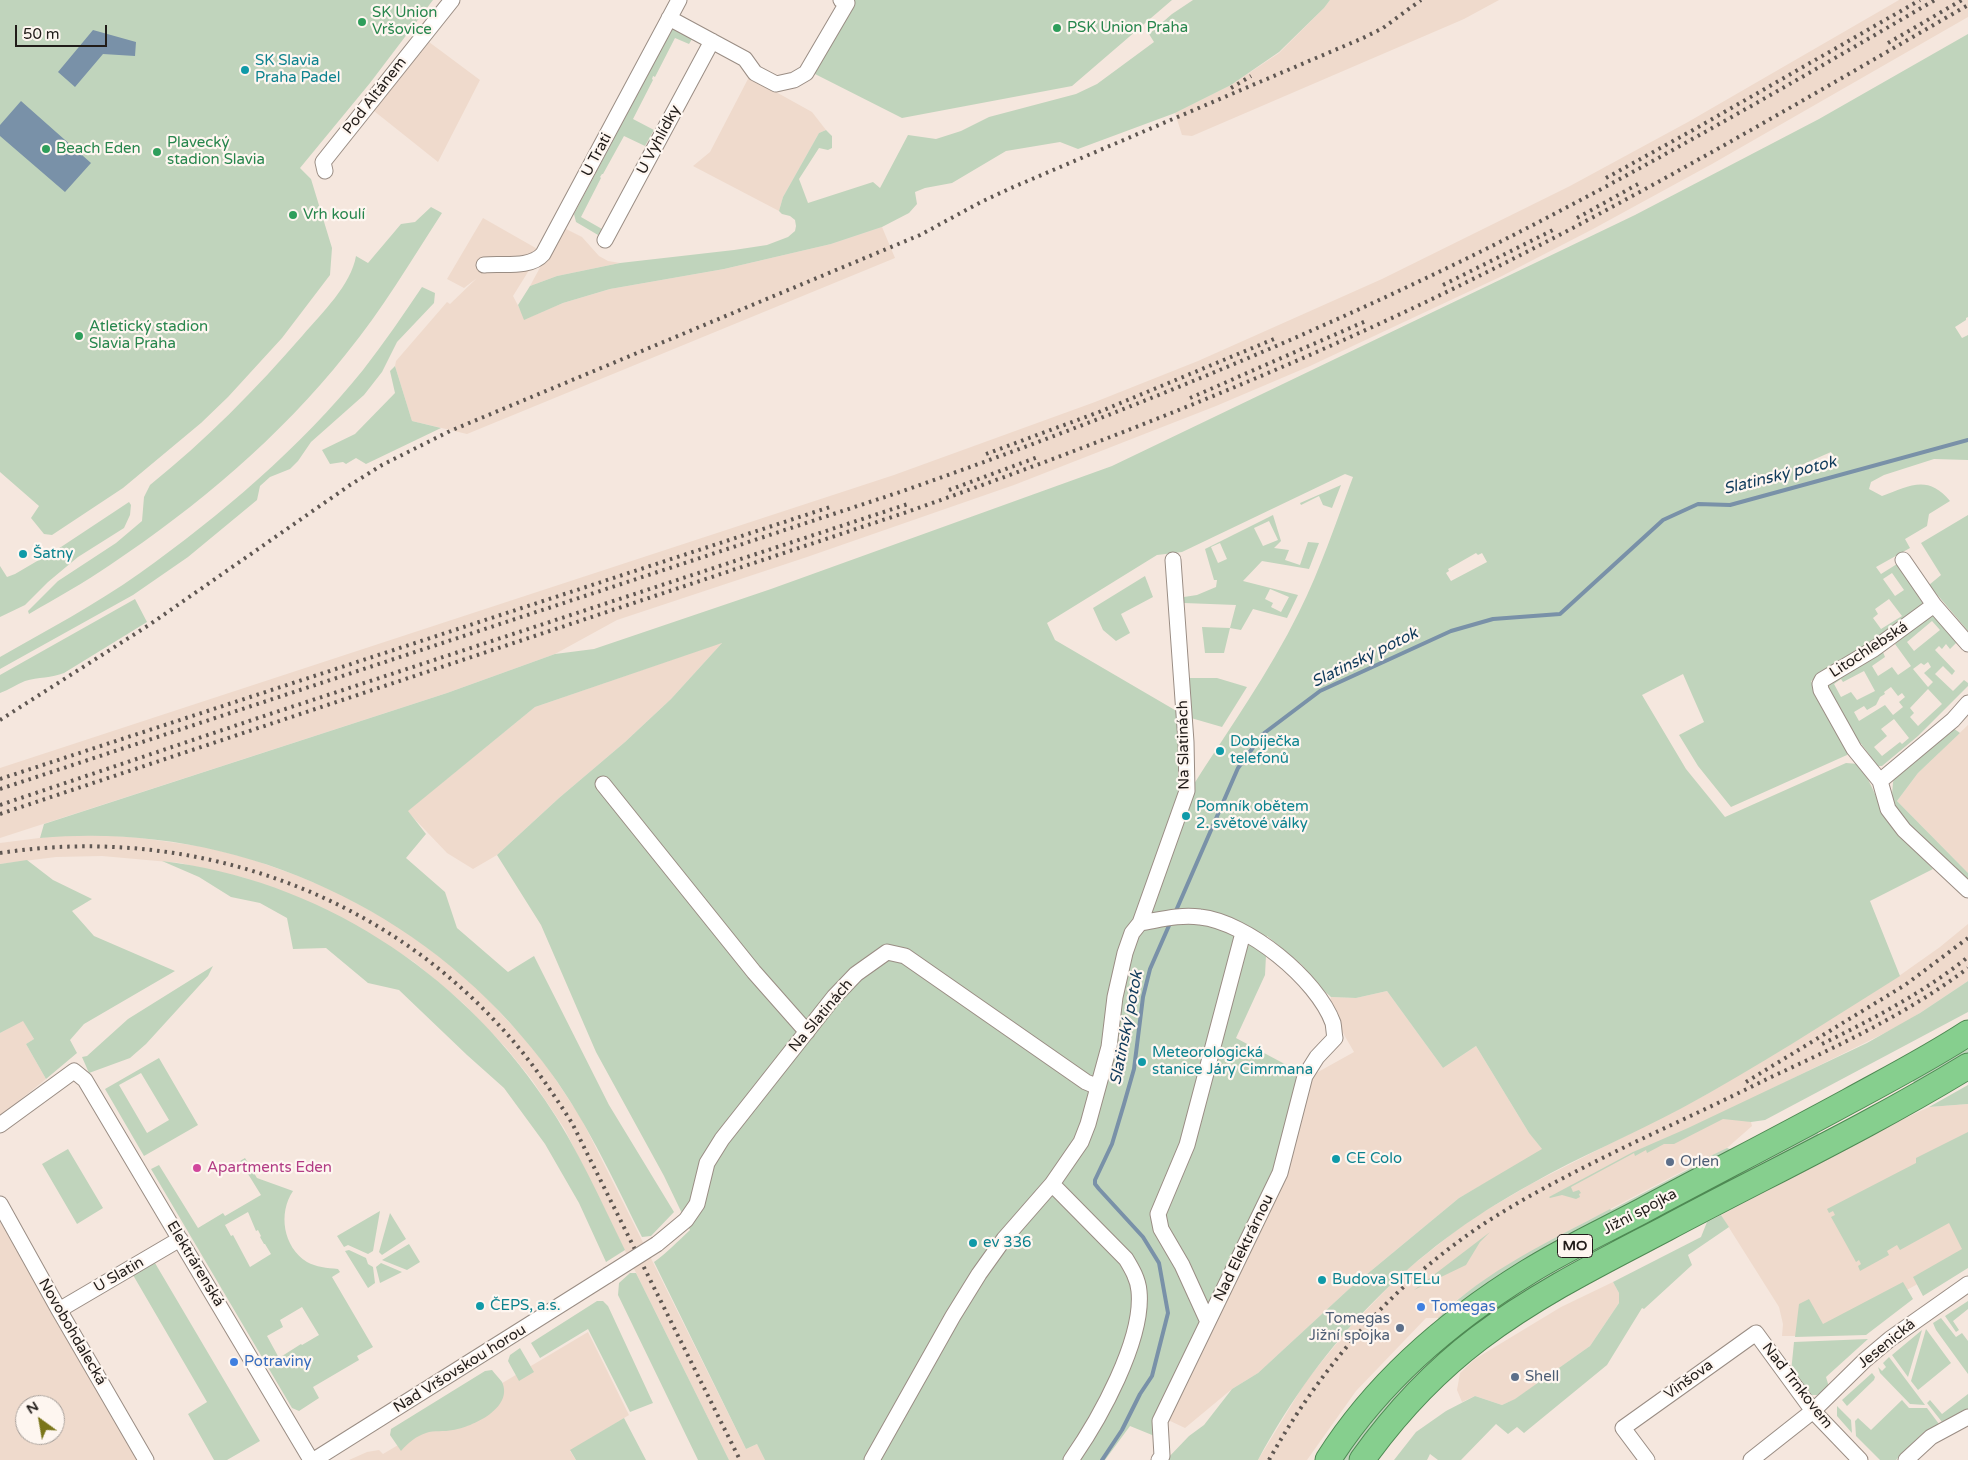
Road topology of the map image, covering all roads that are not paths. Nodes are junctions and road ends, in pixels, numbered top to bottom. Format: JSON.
{"nodes":[{"id":1,"x":452,"y":0,"type":"edge"},
{"id":2,"x":679,"y":0,"type":"edge"},
{"id":3,"x":841,"y":0,"type":"edge"},
{"id":4,"x":669,"y":18,"type":"junction"},
{"id":5,"x":712,"y":41,"type":"junction"},
{"id":6,"x":326,"y":171,"type":"dead end"},
{"id":7,"x":605,"y":240,"type":"dead end"},
{"id":8,"x":484,"y":265,"type":"dead end"},
{"id":9,"x":1173,"y":560,"type":"dead end"},
{"id":10,"x":1903,"y":560,"type":"dead end"},
{"id":11,"x":1934,"y":605,"type":"junction"},
{"id":12,"x":1968,"y":644,"type":"edge"},
{"id":13,"x":1968,"y":703,"type":"edge"},
{"id":14,"x":1880,"y":781,"type":"junction"},
{"id":15,"x":603,"y":784,"type":"dead end"},
{"id":16,"x":1968,"y":890,"type":"edge"},
{"id":17,"x":1140,"y":923,"type":"junction"},
{"id":18,"x":1243,"y":933,"type":"junction"},
{"id":19,"x":807,"y":1032,"type":"junction"},
{"id":20,"x":1968,"y":1033,"type":"edge"},
{"id":21,"x":1968,"y":1066,"type":"edge"},
{"id":22,"x":1098,"y":1087,"type":"junction"},
{"id":23,"x":0,"y":1124,"type":"edge"},
{"id":24,"x":1052,"y":1184,"type":"junction"},
{"id":25,"x":0,"y":1204,"type":"edge"},
{"id":26,"x":180,"y":1239,"type":"junction"},
{"id":27,"x":657,"y":1244,"type":"joint"},
{"id":28,"x":1968,"y":1284,"type":"edge"},
{"id":29,"x":59,"y":1310,"type":"junction"},
{"id":30,"x":1208,"y":1322,"type":"junction"},
{"id":31,"x":1756,"y":1333,"type":"joint"},
{"id":32,"x":1813,"y":1411,"type":"junction"},
{"id":33,"x":1968,"y":1417,"type":"edge"},
{"id":34,"x":146,"y":1460,"type":"edge"},
{"id":35,"x":313,"y":1460,"type":"edge"},
{"id":36,"x":872,"y":1460,"type":"edge"},
{"id":37,"x":1071,"y":1460,"type":"edge"},
{"id":38,"x":1159,"y":1460,"type":"edge"},
{"id":39,"x":1328,"y":1460,"type":"edge"},
{"id":40,"x":1362,"y":1460,"type":"edge"},
{"id":41,"x":1647,"y":1460,"type":"edge"},
{"id":42,"x":1751,"y":1460,"type":"edge"},
{"id":43,"x":1860,"y":1460,"type":"edge"},
{"id":44,"x":1906,"y":1460,"type":"edge"}],
"edges":[{"from":1,"to":6,"type":"street","name":"Pod Altánem"},
{"from":2,"to":4,"type":"street","name":"U Trati"},
{"from":3,"to":5,"type":"street"},
{"from":4,"to":5,"type":"street"},
{"from":4,"to":8,"type":"street","name":"U Trati"},
{"from":5,"to":7,"type":"street","name":"U Vyhlídky"},
{"from":9,"to":17,"type":"street","name":"Na Slatinách"},
{"from":10,"to":11,"type":"street"},
{"from":11,"to":12,"type":"street"},
{"from":11,"to":14,"type":"street","name":"Litochlebská"},
{"from":13,"to":14,"type":"street"},
{"from":14,"to":16,"type":"street","name":"Litochlebská"},
{"from":15,"to":19,"type":"street"},
{"from":17,"to":18,"type":"street"},
{"from":17,"to":22,"type":"street","name":"Na Slatinách"},
{"from":18,"to":30,"type":"street"},
{"from":18,"to":30,"type":"street","name":"Nad Elektrárnou"},
{"from":19,"to":22,"type":"street","name":"Na Slatinách"},
{"from":19,"to":27,"type":"street","name":"Na Slatinách"},
{"from":20,"to":39,"type":"highway","name":"Jižní spojka","number":"MO"},
{"from":21,"to":40,"type":"highway","name":"Jižní spojka","number":"MO"},
{"from":22,"to":24,"type":"street","name":"Na Slatinách"},
{"from":23,"to":26,"type":"street","name":"Elektrárenská"},
{"from":24,"to":36,"type":"street","name":"Na Slatinách"},
{"from":24,"to":37,"type":"street"},
{"from":25,"to":29,"type":"street","name":"Novobohdalecká"},
{"from":26,"to":29,"type":"street","name":"U Slatin"},
{"from":26,"to":35,"type":"street","name":"Elektrárenská"},
{"from":27,"to":35,"type":"street","name":"Nad Vršovskou horou","bridge":true},
{"from":28,"to":32,"type":"street","name":"Jesenická"},
{"from":29,"to":34,"type":"street","name":"Novobohdalecká"},
{"from":30,"to":38,"type":"street","name":"Nad Elektrárnou"},
{"from":31,"to":32,"type":"street","name":"Nad Trnkovem"},
{"from":31,"to":41,"type":"street","name":"Vinšova"},
{"from":32,"to":42,"type":"street","name":"Jesenická"},
{"from":32,"to":43,"type":"street","name":"Nad Trnkovem"},
{"from":33,"to":44,"type":"street"}]}
